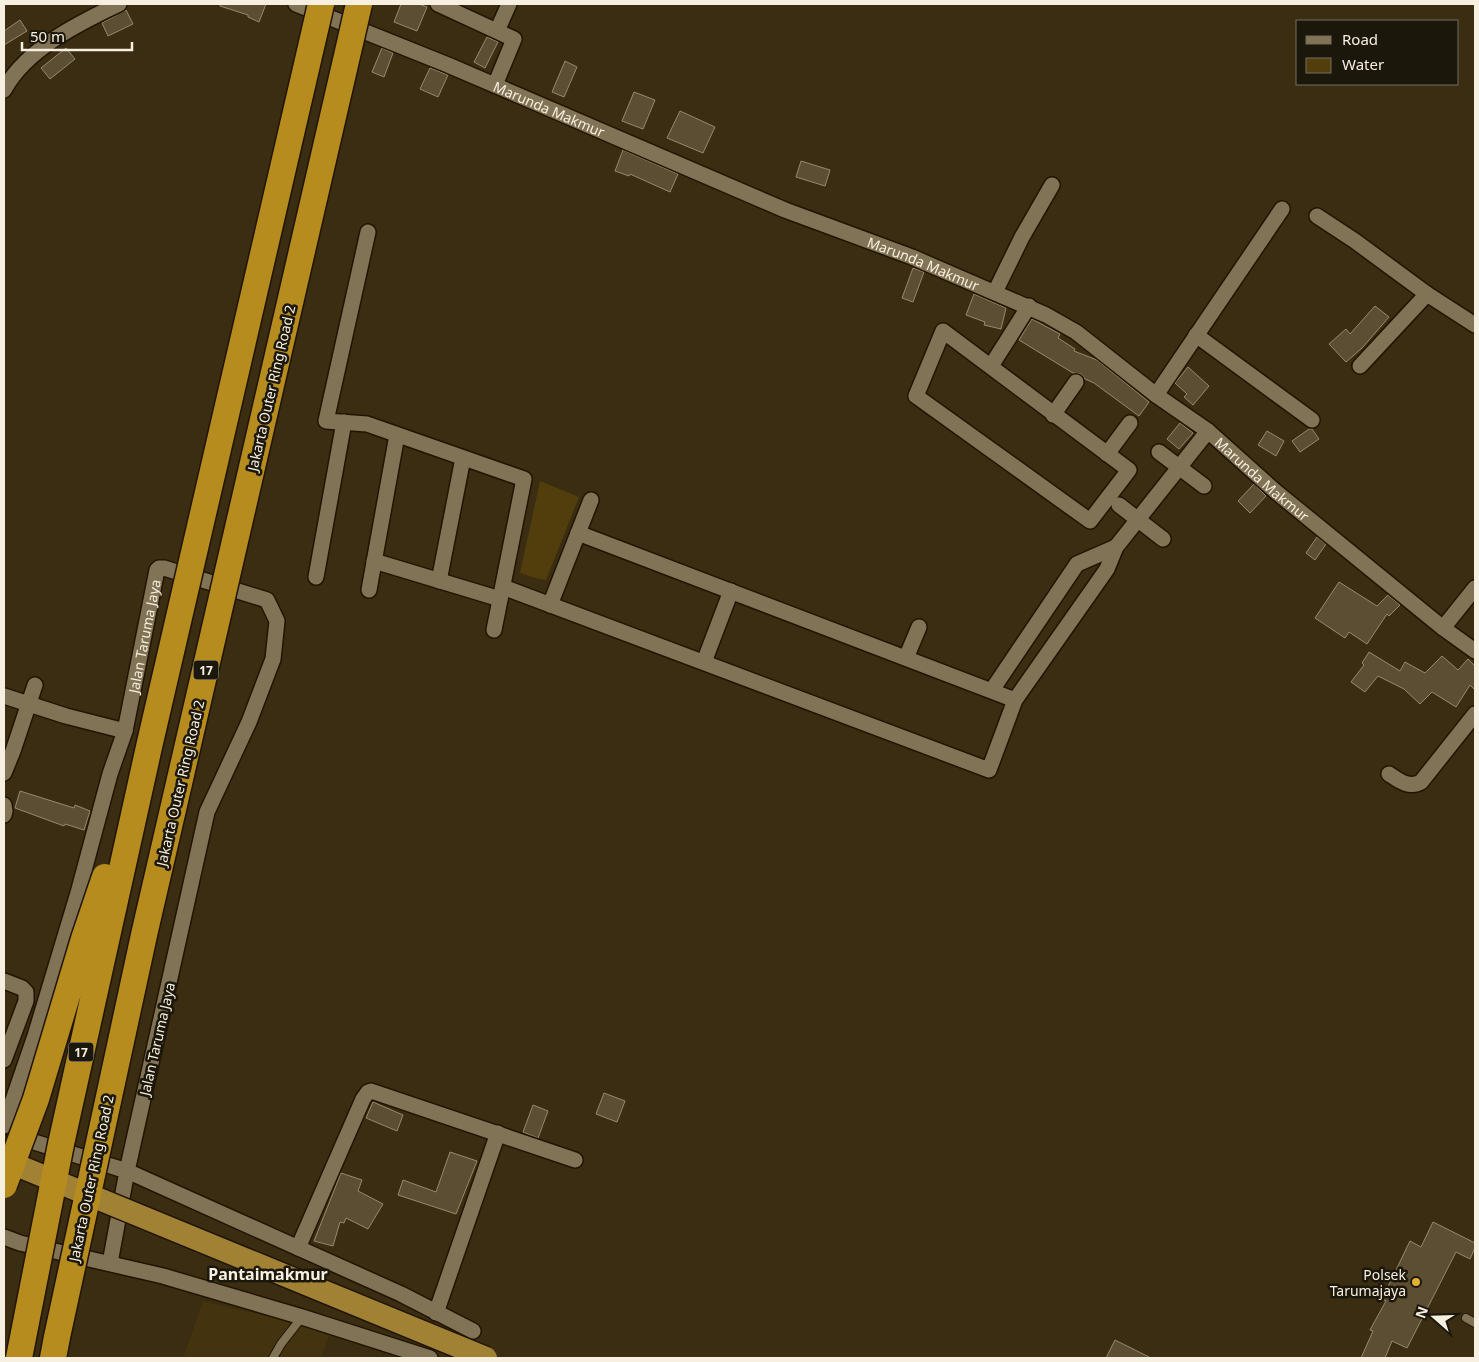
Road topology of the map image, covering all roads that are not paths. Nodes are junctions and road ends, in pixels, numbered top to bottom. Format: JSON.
{"nodes":[{"id":1,"x":119,"y":4,"type":"edge"},
{"id":2,"x":296,"y":4,"type":"edge"},
{"id":3,"x":320,"y":4,"type":"edge"},
{"id":4,"x":359,"y":4,"type":"edge"},
{"id":5,"x":438,"y":4,"type":"edge"},
{"id":6,"x":509,"y":4,"type":"edge"},
{"id":7,"x":497,"y":31,"type":"junction"},
{"id":8,"x":495,"y":85,"type":"junction"},
{"id":9,"x":4,"y":90,"type":"edge"},
{"id":10,"x":1052,"y":185,"type":"dead end"},
{"id":11,"x":1282,"y":209,"type":"dead end"},
{"id":12,"x":1316,"y":216,"type":"dead end"},
{"id":13,"x":368,"y":232,"type":"dead end"},
{"id":14,"x":995,"y":292,"type":"junction"},
{"id":15,"x":1427,"y":294,"type":"junction"},
{"id":16,"x":1029,"y":306,"type":"junction"},
{"id":17,"x":1475,"y":325,"type":"edge"},
{"id":18,"x":1196,"y":335,"type":"junction"},
{"id":19,"x":991,"y":366,"type":"junction"},
{"id":20,"x":1360,"y":366,"type":"dead end"},
{"id":21,"x":1076,"y":382,"type":"dead end"},
{"id":22,"x":1156,"y":394,"type":"junction"},
{"id":23,"x":1053,"y":415,"type":"junction"},
{"id":24,"x":1312,"y":420,"type":"dead end"},
{"id":25,"x":344,"y":422,"type":"junction"},
{"id":26,"x":1130,"y":423,"type":"dead end"},
{"id":27,"x":1208,"y":431,"type":"junction"},
{"id":28,"x":397,"y":435,"type":"junction"},
{"id":29,"x":1160,"y":452,"type":"dead end"},
{"id":30,"x":1107,"y":454,"type":"junction"},
{"id":31,"x":463,"y":458,"type":"junction"},
{"id":32,"x":1180,"y":467,"type":"junction"},
{"id":33,"x":1204,"y":486,"type":"dead end"},
{"id":34,"x":591,"y":500,"type":"dead end"},
{"id":35,"x":1119,"y":505,"type":"dead end"},
{"id":36,"x":1137,"y":519,"type":"junction"},
{"id":37,"x":578,"y":534,"type":"junction"},
{"id":38,"x":1163,"y":539,"type":"dead end"},
{"id":39,"x":1116,"y":546,"type":"junction"},
{"id":40,"x":374,"y":561,"type":"junction"},
{"id":41,"x":316,"y":577,"type":"dead end"},
{"id":42,"x":439,"y":581,"type":"junction"},
{"id":43,"x":1475,"y":588,"type":"edge"},
{"id":44,"x":369,"y":590,"type":"dead end"},
{"id":45,"x":731,"y":592,"type":"junction"},
{"id":46,"x":501,"y":593,"type":"junction"},
{"id":47,"x":550,"y":605,"type":"junction"},
{"id":48,"x":919,"y":627,"type":"dead end"},
{"id":49,"x":1443,"y":628,"type":"junction"},
{"id":50,"x":494,"y":630,"type":"dead end"},
{"id":51,"x":1475,"y":651,"type":"edge"},
{"id":52,"x":906,"y":658,"type":"junction"},
{"id":53,"x":704,"y":662,"type":"junction"},
{"id":54,"x":36,"y":685,"type":"dead end"},
{"id":55,"x":992,"y":690,"type":"junction"},
{"id":56,"x":4,"y":696,"type":"edge"},
{"id":57,"x":1015,"y":700,"type":"junction"},
{"id":58,"x":30,"y":703,"type":"junction"},
{"id":59,"x":1475,"y":714,"type":"edge"},
{"id":60,"x":125,"y":731,"type":"junction"},
{"id":61,"x":148,"y":747,"type":"junction"},
{"id":62,"x":4,"y":773,"type":"edge"},
{"id":63,"x":1389,"y":774,"type":"dead end"},
{"id":64,"x":4,"y":805,"type":"edge"},
{"id":65,"x":4,"y":815,"type":"edge"},
{"id":66,"x":4,"y":981,"type":"edge"},
{"id":67,"x":4,"y":1060,"type":"edge"},
{"id":68,"x":4,"y":1126,"type":"edge"},
{"id":69,"x":4,"y":1132,"type":"edge"},
{"id":70,"x":498,"y":1134,"type":"junction"},
{"id":71,"x":4,"y":1160,"type":"edge"},
{"id":72,"x":574,"y":1160,"type":"dead end"},
{"id":73,"x":127,"y":1171,"type":"junction"},
{"id":74,"x":4,"y":1184,"type":"edge"},
{"id":75,"x":4,"y":1237,"type":"edge"},
{"id":76,"x":298,"y":1248,"type":"junction"},
{"id":77,"x":110,"y":1263,"type":"junction"},
{"id":78,"x":436,"y":1313,"type":"junction"},
{"id":79,"x":302,"y":1317,"type":"junction"},
{"id":80,"x":1466,"y":1318,"type":"dead end"},
{"id":81,"x":1475,"y":1323,"type":"edge"},
{"id":82,"x":472,"y":1331,"type":"dead end"},
{"id":83,"x":55,"y":1351,"type":"edge"},
{"id":84,"x":408,"y":1355,"type":"edge"},
{"id":85,"x":19,"y":1358,"type":"edge"},
{"id":86,"x":273,"y":1358,"type":"edge"},
{"id":87,"x":430,"y":1358,"type":"edge"},
{"id":88,"x":486,"y":1358,"type":"edge"}],
"edges":[{"from":1,"to":9,"type":"street"},
{"from":2,"to":8,"type":"street","name":"Marunda Makmur"},
{"from":3,"to":61,"type":"highway","number":"17","bridge":true},
{"from":4,"to":83,"type":"highway","name":"Jakarta Outer Ring Road 2","number":"17","bridge":true},
{"from":5,"to":7,"type":"street"},
{"from":6,"to":7,"type":"street"},
{"from":7,"to":8,"type":"street"},
{"from":8,"to":14,"type":"street","name":"Marunda Makmur"},
{"from":10,"to":14,"type":"street"},
{"from":11,"to":18,"type":"street"},
{"from":12,"to":15,"type":"street"},
{"from":13,"to":25,"type":"street"},
{"from":14,"to":16,"type":"street","name":"Marunda Makmur"},
{"from":15,"to":17,"type":"street"},
{"from":15,"to":20,"type":"street"},
{"from":16,"to":19,"type":"street"},
{"from":16,"to":22,"type":"street","name":"Marunda Makmur"},
{"from":18,"to":22,"type":"street"},
{"from":18,"to":24,"type":"street"},
{"from":19,"to":23,"type":"street"},
{"from":19,"to":30,"type":"street"},
{"from":21,"to":23,"type":"street"},
{"from":22,"to":27,"type":"street","name":"Marunda Makmur"},
{"from":23,"to":30,"type":"street"},
{"from":25,"to":28,"type":"street"},
{"from":25,"to":41,"type":"street"},
{"from":26,"to":30,"type":"street"},
{"from":27,"to":32,"type":"street"},
{"from":27,"to":49,"type":"street","name":"Marunda Makmur"},
{"from":28,"to":31,"type":"street"},
{"from":28,"to":40,"type":"street"},
{"from":29,"to":32,"type":"street"},
{"from":31,"to":42,"type":"street"},
{"from":31,"to":46,"type":"street"},
{"from":32,"to":33,"type":"street"},
{"from":32,"to":36,"type":"street"},
{"from":34,"to":37,"type":"street"},
{"from":35,"to":36,"type":"street"},
{"from":36,"to":38,"type":"street"},
{"from":36,"to":39,"type":"street"},
{"from":37,"to":45,"type":"street"},
{"from":37,"to":47,"type":"street"},
{"from":39,"to":55,"type":"street"},
{"from":39,"to":57,"type":"street"},
{"from":40,"to":42,"type":"street"},
{"from":40,"to":44,"type":"street"},
{"from":42,"to":46,"type":"street"},
{"from":43,"to":49,"type":"street"},
{"from":45,"to":52,"type":"street"},
{"from":45,"to":53,"type":"street"},
{"from":46,"to":47,"type":"street"},
{"from":46,"to":50,"type":"street"},
{"from":47,"to":53,"type":"street"},
{"from":48,"to":52,"type":"street"},
{"from":49,"to":51,"type":"street","name":"Marunda Makmur"},
{"from":52,"to":55,"type":"street"},
{"from":53,"to":57,"type":"street"},
{"from":54,"to":58,"type":"street"},
{"from":55,"to":57,"type":"street"},
{"from":56,"to":58,"type":"street"},
{"from":58,"to":60,"type":"street"},
{"from":58,"to":62,"type":"street"},
{"from":59,"to":63,"type":"street"},
{"from":60,"to":68,"type":"street","name":"Jalan Taruma Jaya"},
{"from":60,"to":73,"type":"street","name":"Jalan Taruma Jaya"},
{"from":61,"to":74,"type":"highway","bridge":true},
{"from":61,"to":85,"type":"highway","number":"17","bridge":true},
{"from":64,"to":65,"type":"street"},
{"from":66,"to":67,"type":"street"},
{"from":69,"to":73,"type":"street"},
{"from":70,"to":72,"type":"street"},
{"from":70,"to":76,"type":"street"},
{"from":70,"to":78,"type":"street"},
{"from":71,"to":88,"type":"main road","bridge":true},
{"from":73,"to":76,"type":"street"},
{"from":73,"to":77,"type":"street","name":"Jalan Taruma Jaya"},
{"from":75,"to":77,"type":"street"},
{"from":76,"to":78,"type":"street"},
{"from":77,"to":79,"type":"street"},
{"from":78,"to":82,"type":"street"},
{"from":79,"to":84,"type":"street"},
{"from":79,"to":86,"type":"lane"},
{"from":80,"to":81,"type":"lane"},
{"from":84,"to":87,"type":"street"}]}
